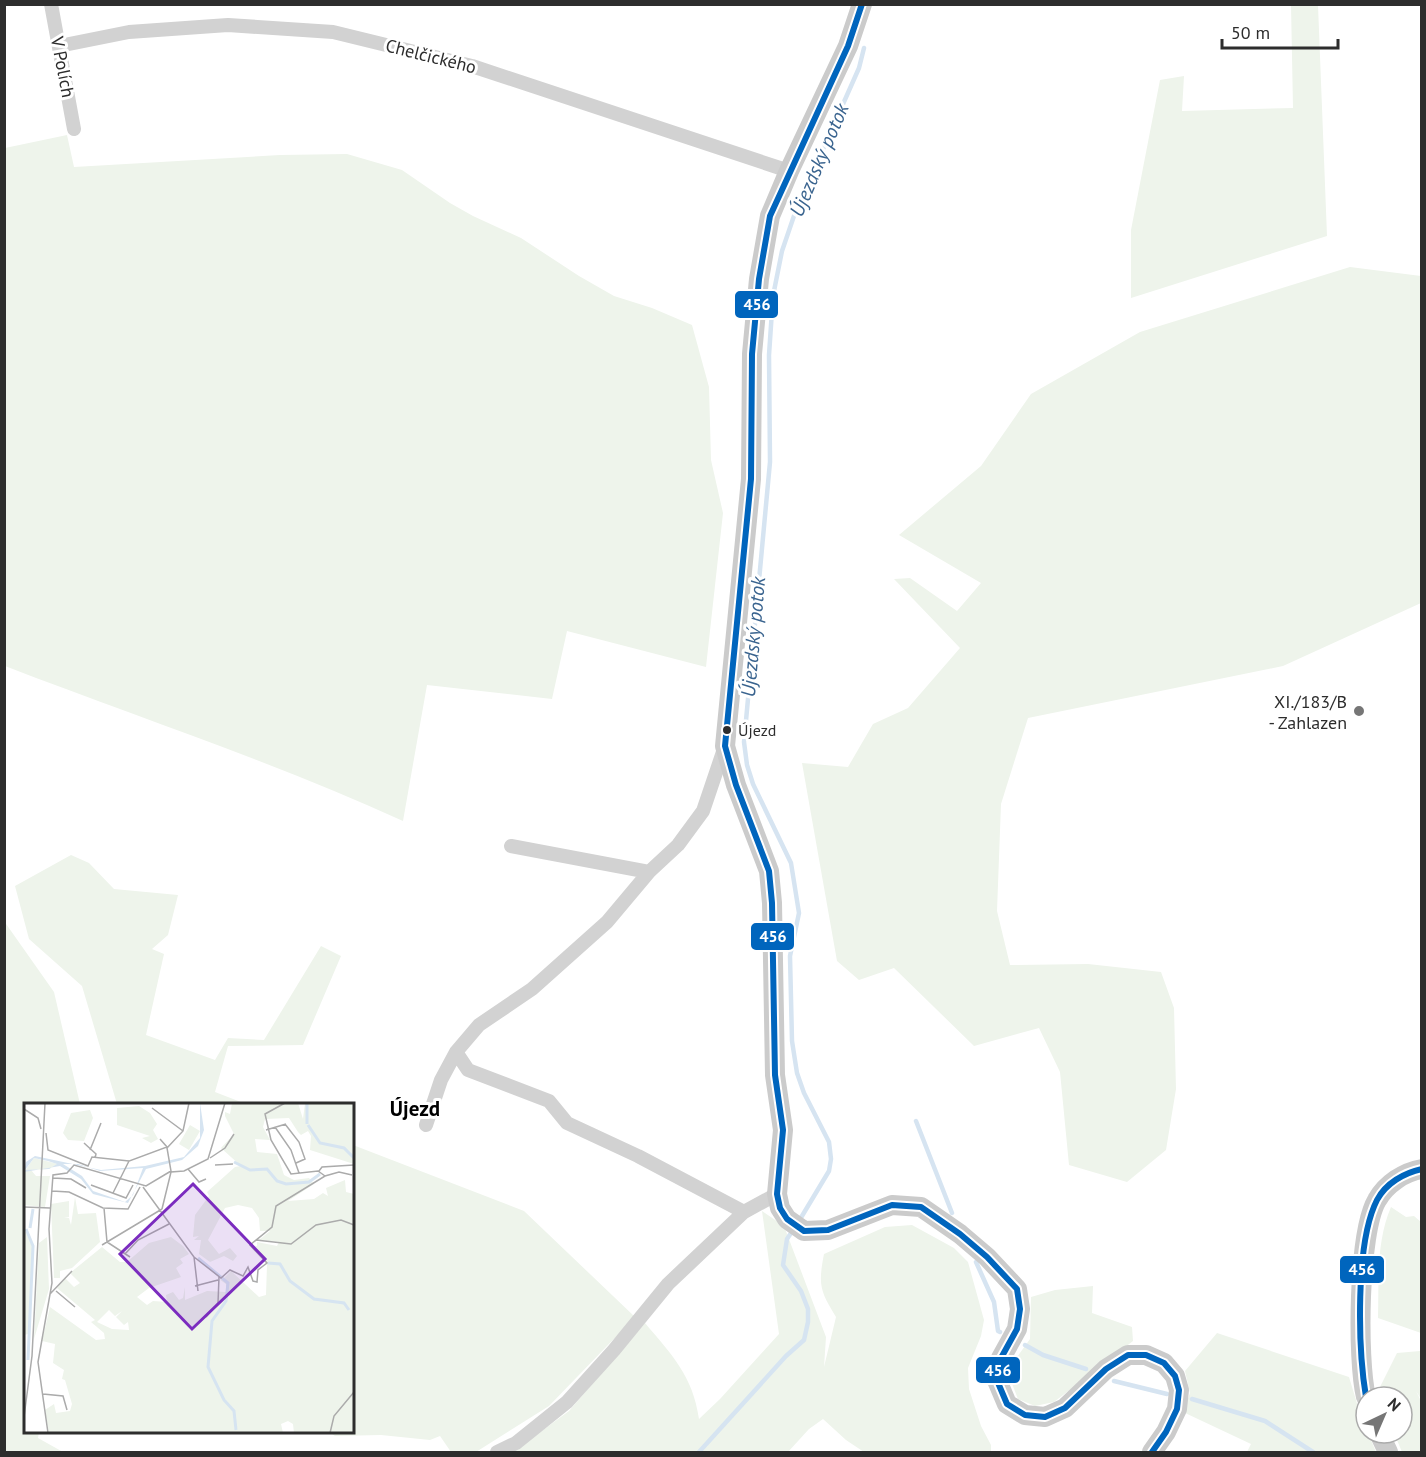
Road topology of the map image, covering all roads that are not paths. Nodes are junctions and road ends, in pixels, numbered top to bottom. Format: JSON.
{"nodes":[{"id":1,"x":51,"y":4,"type":"edge"},
{"id":2,"x":862,"y":4,"type":"edge"},
{"id":3,"x":59,"y":46,"type":"junction"},
{"id":4,"x":74,"y":129,"type":"dead end"},
{"id":5,"x":789,"y":171,"type":"junction"},
{"id":6,"x":725,"y":746,"type":"junction"},
{"id":7,"x":511,"y":846,"type":"dead end"},
{"id":8,"x":649,"y":872,"type":"junction"},
{"id":9,"x":456,"y":1052,"type":"junction"},
{"id":10,"x":426,"y":1125,"type":"dead end"},
{"id":11,"x":1422,"y":1168,"type":"edge"},
{"id":12,"x":777,"y":1194,"type":"junction"},
{"id":13,"x":744,"y":1212,"type":"junction"},
{"id":14,"x":1364,"y":1385,"type":"edge"},
{"id":15,"x":497,"y":1452,"type":"edge"},
{"id":16,"x":1152,"y":1452,"type":"edge"}],
"edges":[{"from":1,"to":3,"type":"street","name":"V Polích"},
{"from":2,"to":5,"type":"street"},
{"from":3,"to":4,"type":"street","name":"V Polích"},
{"from":3,"to":5,"type":"street","name":"Chelčického"},
{"from":5,"to":6,"type":"street"},
{"from":6,"to":8,"type":"street"},
{"from":6,"to":12,"type":"street"},
{"from":7,"to":8,"type":"street"},
{"from":8,"to":9,"type":"street"},
{"from":9,"to":10,"type":"street"},
{"from":9,"to":13,"type":"street"},
{"from":11,"to":14,"type":"street"},
{"from":12,"to":13,"type":"street"},
{"from":12,"to":16,"type":"street"},
{"from":13,"to":15,"type":"street"}]}
